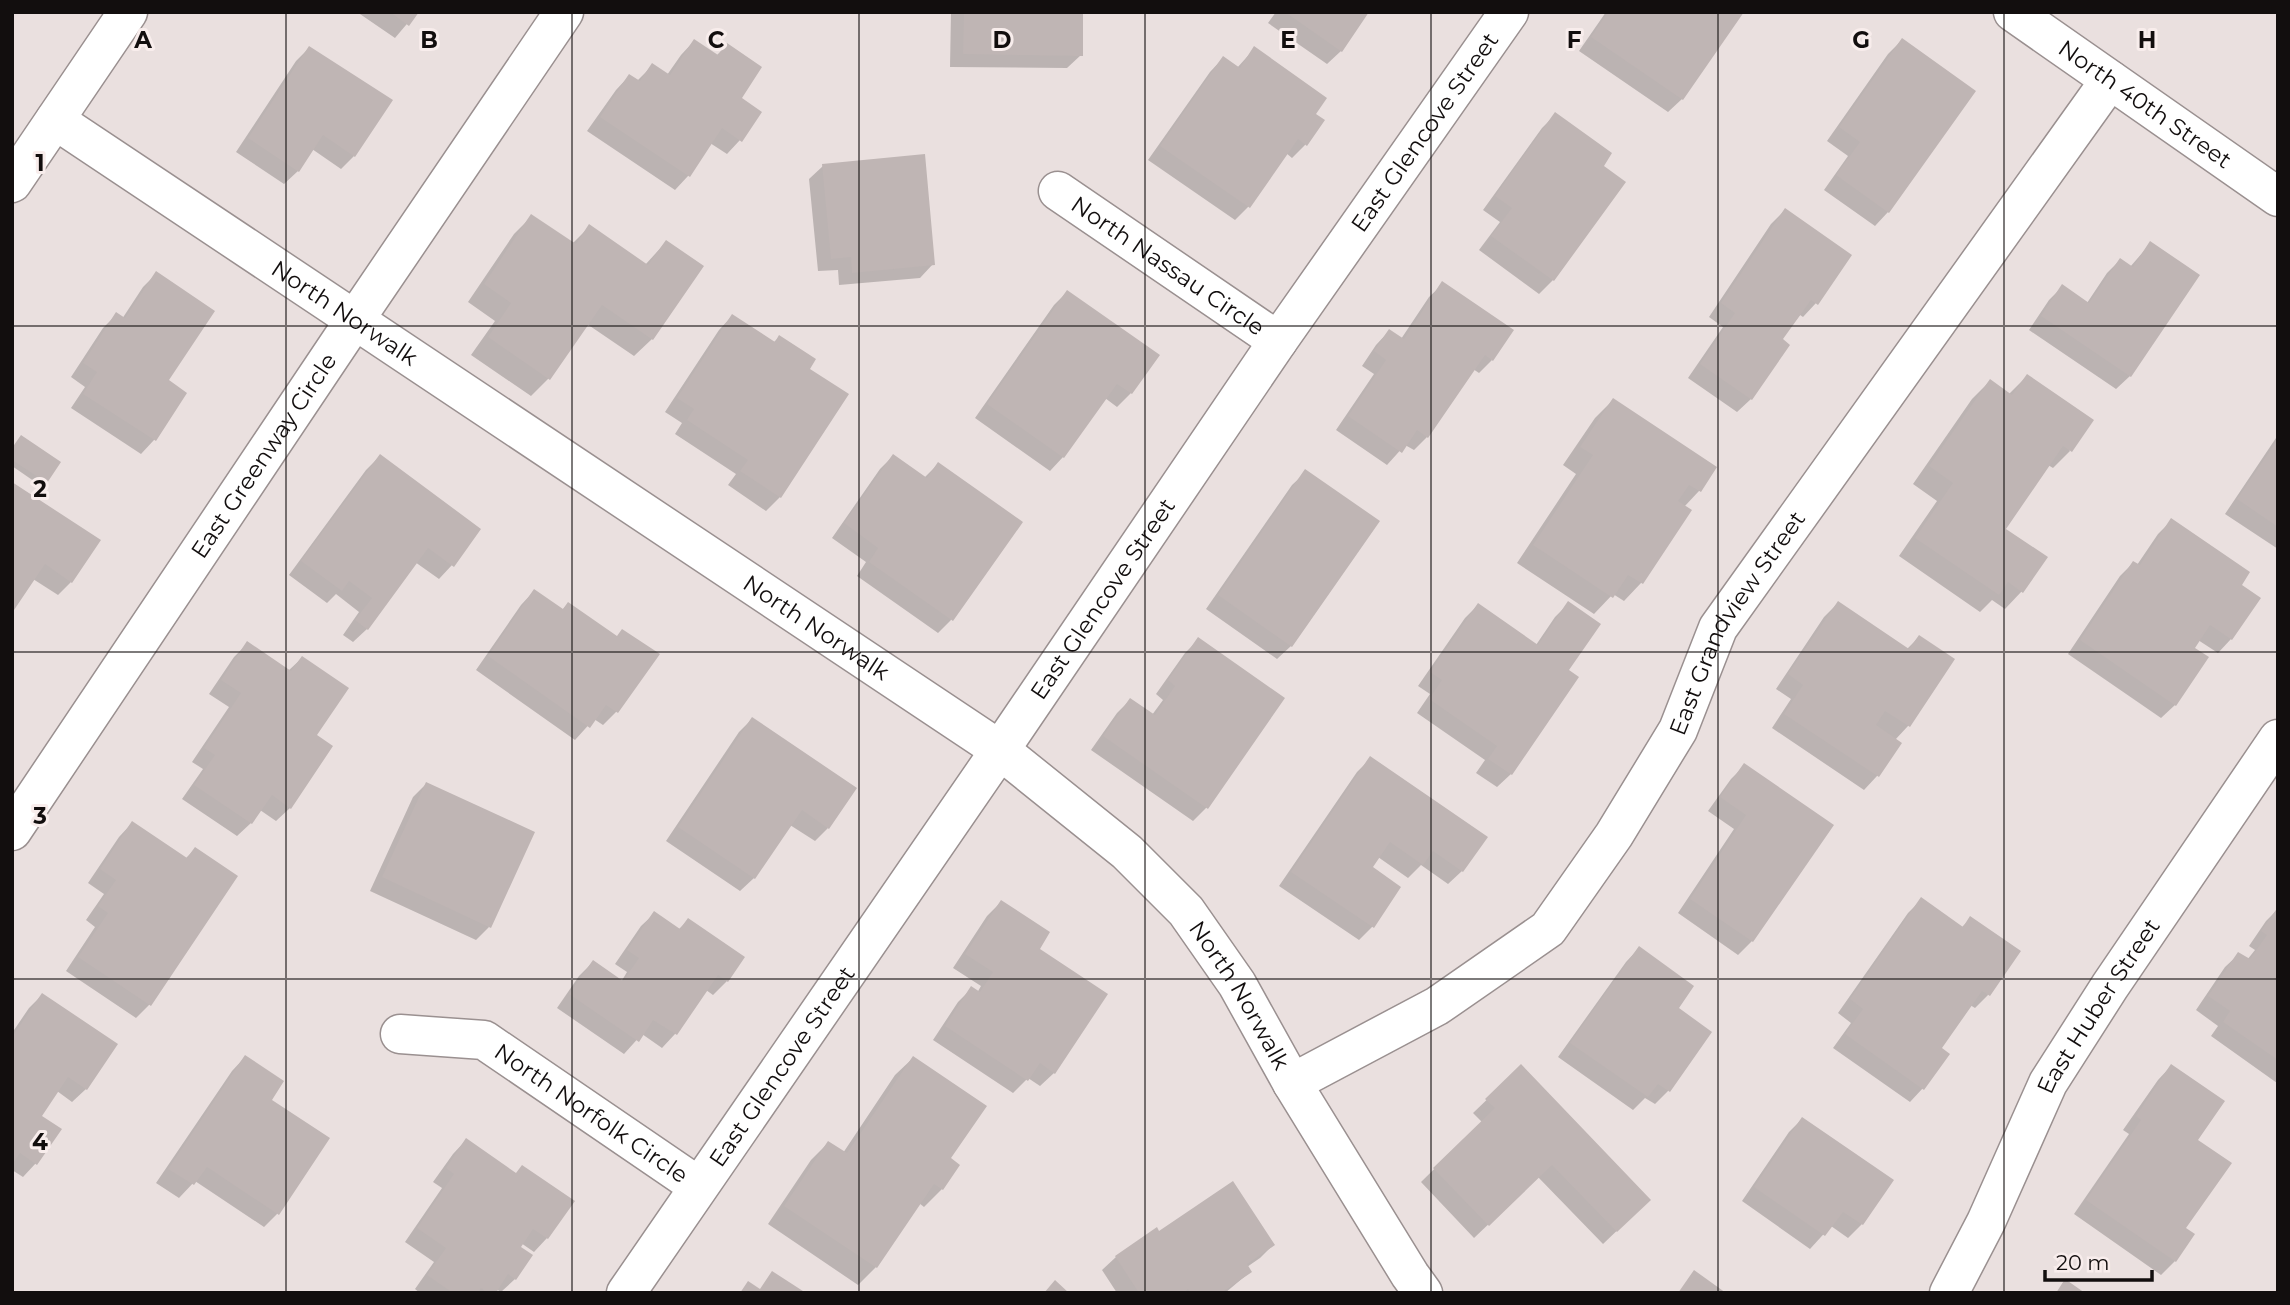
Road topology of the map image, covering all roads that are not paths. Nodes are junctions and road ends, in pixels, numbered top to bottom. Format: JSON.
{"nodes":[{"id":1,"x":128,"y":12,"type":"edge"},
{"id":2,"x":564,"y":12,"type":"edge"},
{"id":3,"x":1509,"y":12,"type":"edge"},
{"id":4,"x":2014,"y":12,"type":"edge"},
{"id":5,"x":2110,"y":80,"type":"junction"},
{"id":6,"x":55,"y":120,"type":"junction"},
{"id":7,"x":12,"y":183,"type":"edge"},
{"id":8,"x":1059,"y":191,"type":"dead end"},
{"id":9,"x":2278,"y":197,"type":"edge"},
{"id":10,"x":354,"y":321,"type":"junction"},
{"id":11,"x":1278,"y":341,"type":"junction"},
{"id":12,"x":2278,"y":739,"type":"edge"},
{"id":13,"x":1000,"y":750,"type":"junction"},
{"id":14,"x":12,"y":831,"type":"edge"},
{"id":15,"x":400,"y":1034,"type":"dead end"},
{"id":16,"x":1292,"y":1083,"type":"junction"},
{"id":17,"x":698,"y":1186,"type":"junction"},
{"id":18,"x":1407,"y":1287,"type":"edge"},
{"id":19,"x":626,"y":1293,"type":"edge"},
{"id":20,"x":1949,"y":1293,"type":"edge"}],
"edges":[{"from":1,"to":6,"type":"street"},
{"from":2,"to":10,"type":"street","name":"East Greenway Circle"},
{"from":3,"to":11,"type":"street","name":"East Glencove Street"},
{"from":4,"to":5,"type":"street","name":"North 40th Street"},
{"from":5,"to":9,"type":"street","name":"North 40th Street"},
{"from":5,"to":16,"type":"street","name":"East Grandview Street"},
{"from":6,"to":7,"type":"street"},
{"from":6,"to":10,"type":"street","name":"North Norwalk"},
{"from":8,"to":11,"type":"street","name":"North Nassau Circle"},
{"from":10,"to":13,"type":"street","name":"North Norwalk"},
{"from":10,"to":14,"type":"street","name":"East Greenway Circle"},
{"from":11,"to":13,"type":"street","name":"East Glencove Street"},
{"from":12,"to":20,"type":"street","name":"East Huber Street"},
{"from":13,"to":16,"type":"street","name":"North Norwalk"},
{"from":13,"to":17,"type":"street","name":"East Glencove Street"},
{"from":15,"to":17,"type":"street","name":"North Norfolk Circle"},
{"from":16,"to":18,"type":"street","name":"North Norwalk"},
{"from":17,"to":19,"type":"street","name":"East Glencove Street"}]}
